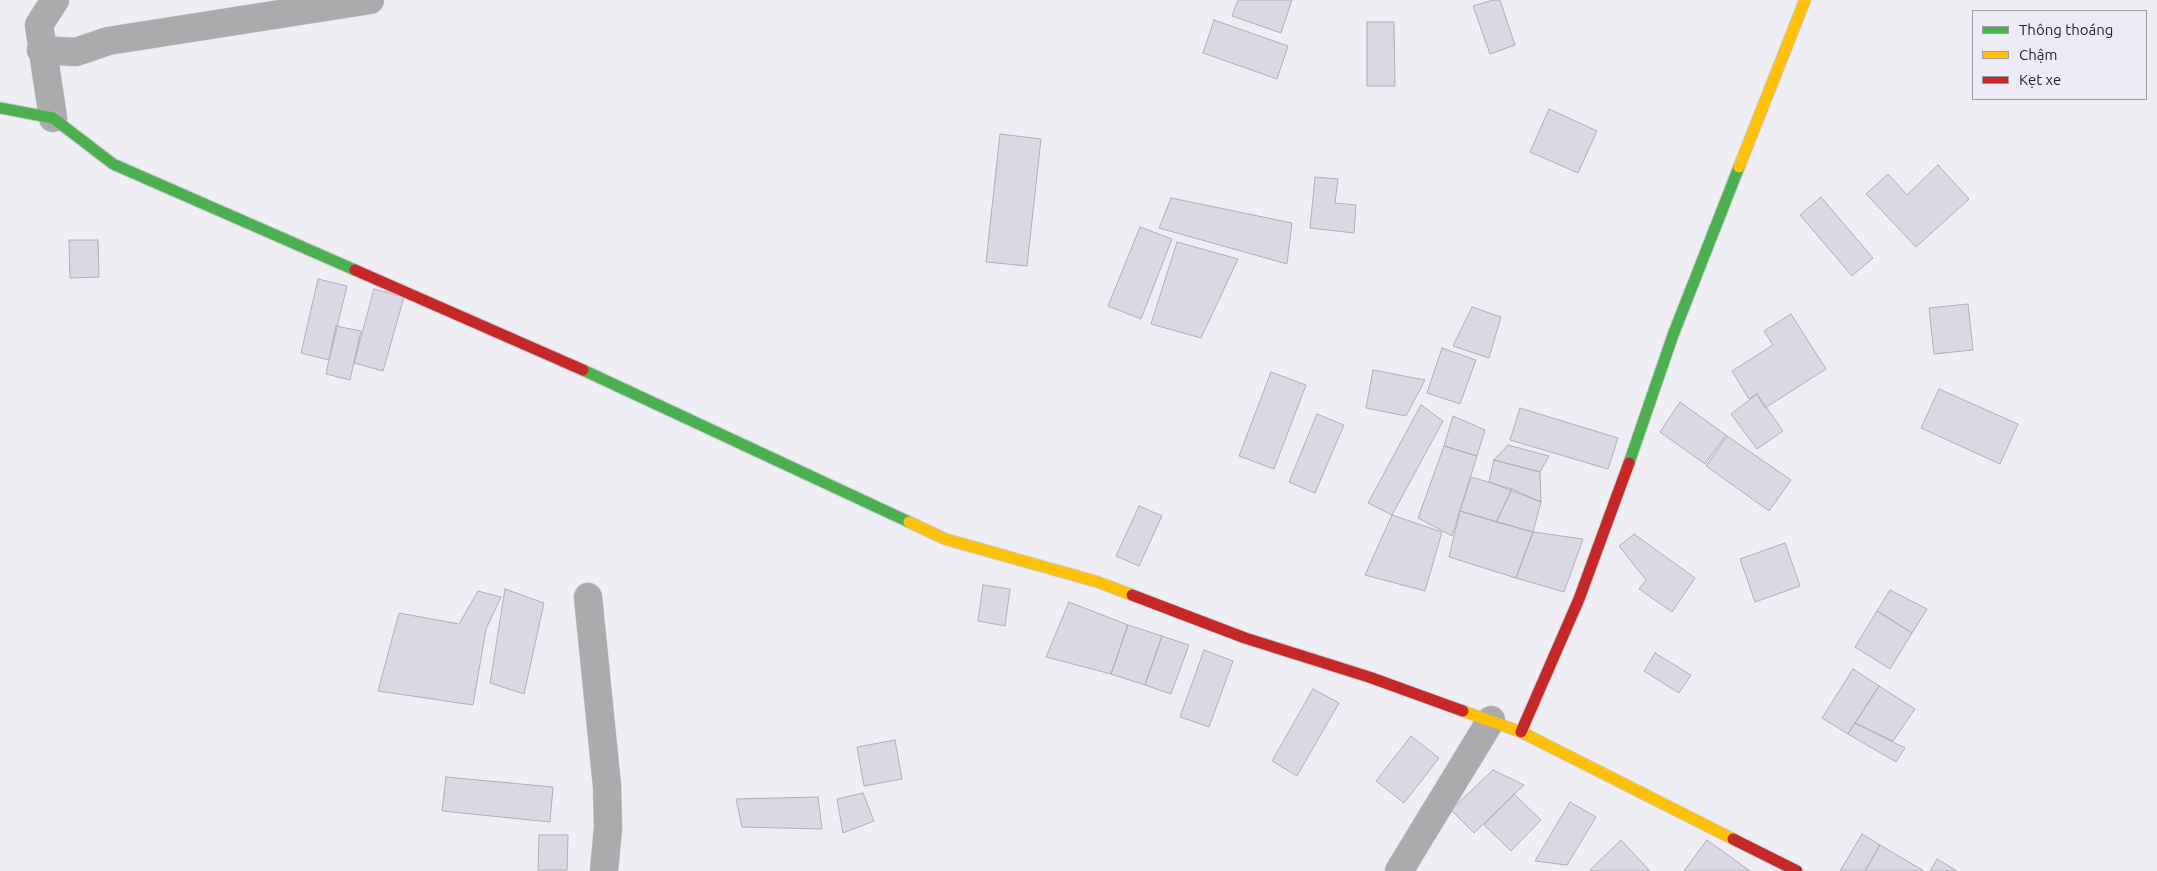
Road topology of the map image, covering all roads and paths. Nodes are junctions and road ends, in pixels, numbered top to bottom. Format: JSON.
{"nodes":[{"id":1,"x":55,"y":0,"type":"edge"},
{"id":2,"x":370,"y":0,"type":"edge"},
{"id":3,"x":1805,"y":0,"type":"edge"},
{"id":4,"x":41,"y":50,"type":"junction"},
{"id":5,"x":0,"y":108,"type":"edge"},
{"id":6,"x":53,"y":118,"type":"junction"},
{"id":7,"x":588,"y":597,"type":"dead end"},
{"id":8,"x":1491,"y":720,"type":"junction"},
{"id":9,"x":1521,"y":732,"type":"junction"},
{"id":10,"x":604,"y":871,"type":"edge"},
{"id":11,"x":1399,"y":871,"type":"edge"},
{"id":12,"x":1796,"y":871,"type":"edge"}],
"edges":[{"from":1,"to":4,"type":"street"},
{"from":2,"to":4,"type":"street"},
{"from":3,"to":9,"type":"street"},
{"from":4,"to":6,"type":"street"},
{"from":5,"to":6,"type":"street"},
{"from":6,"to":8,"type":"street"},
{"from":7,"to":10,"type":"street"},
{"from":8,"to":9,"type":"street"},
{"from":8,"to":11,"type":"street"},
{"from":9,"to":12,"type":"street"}]}
